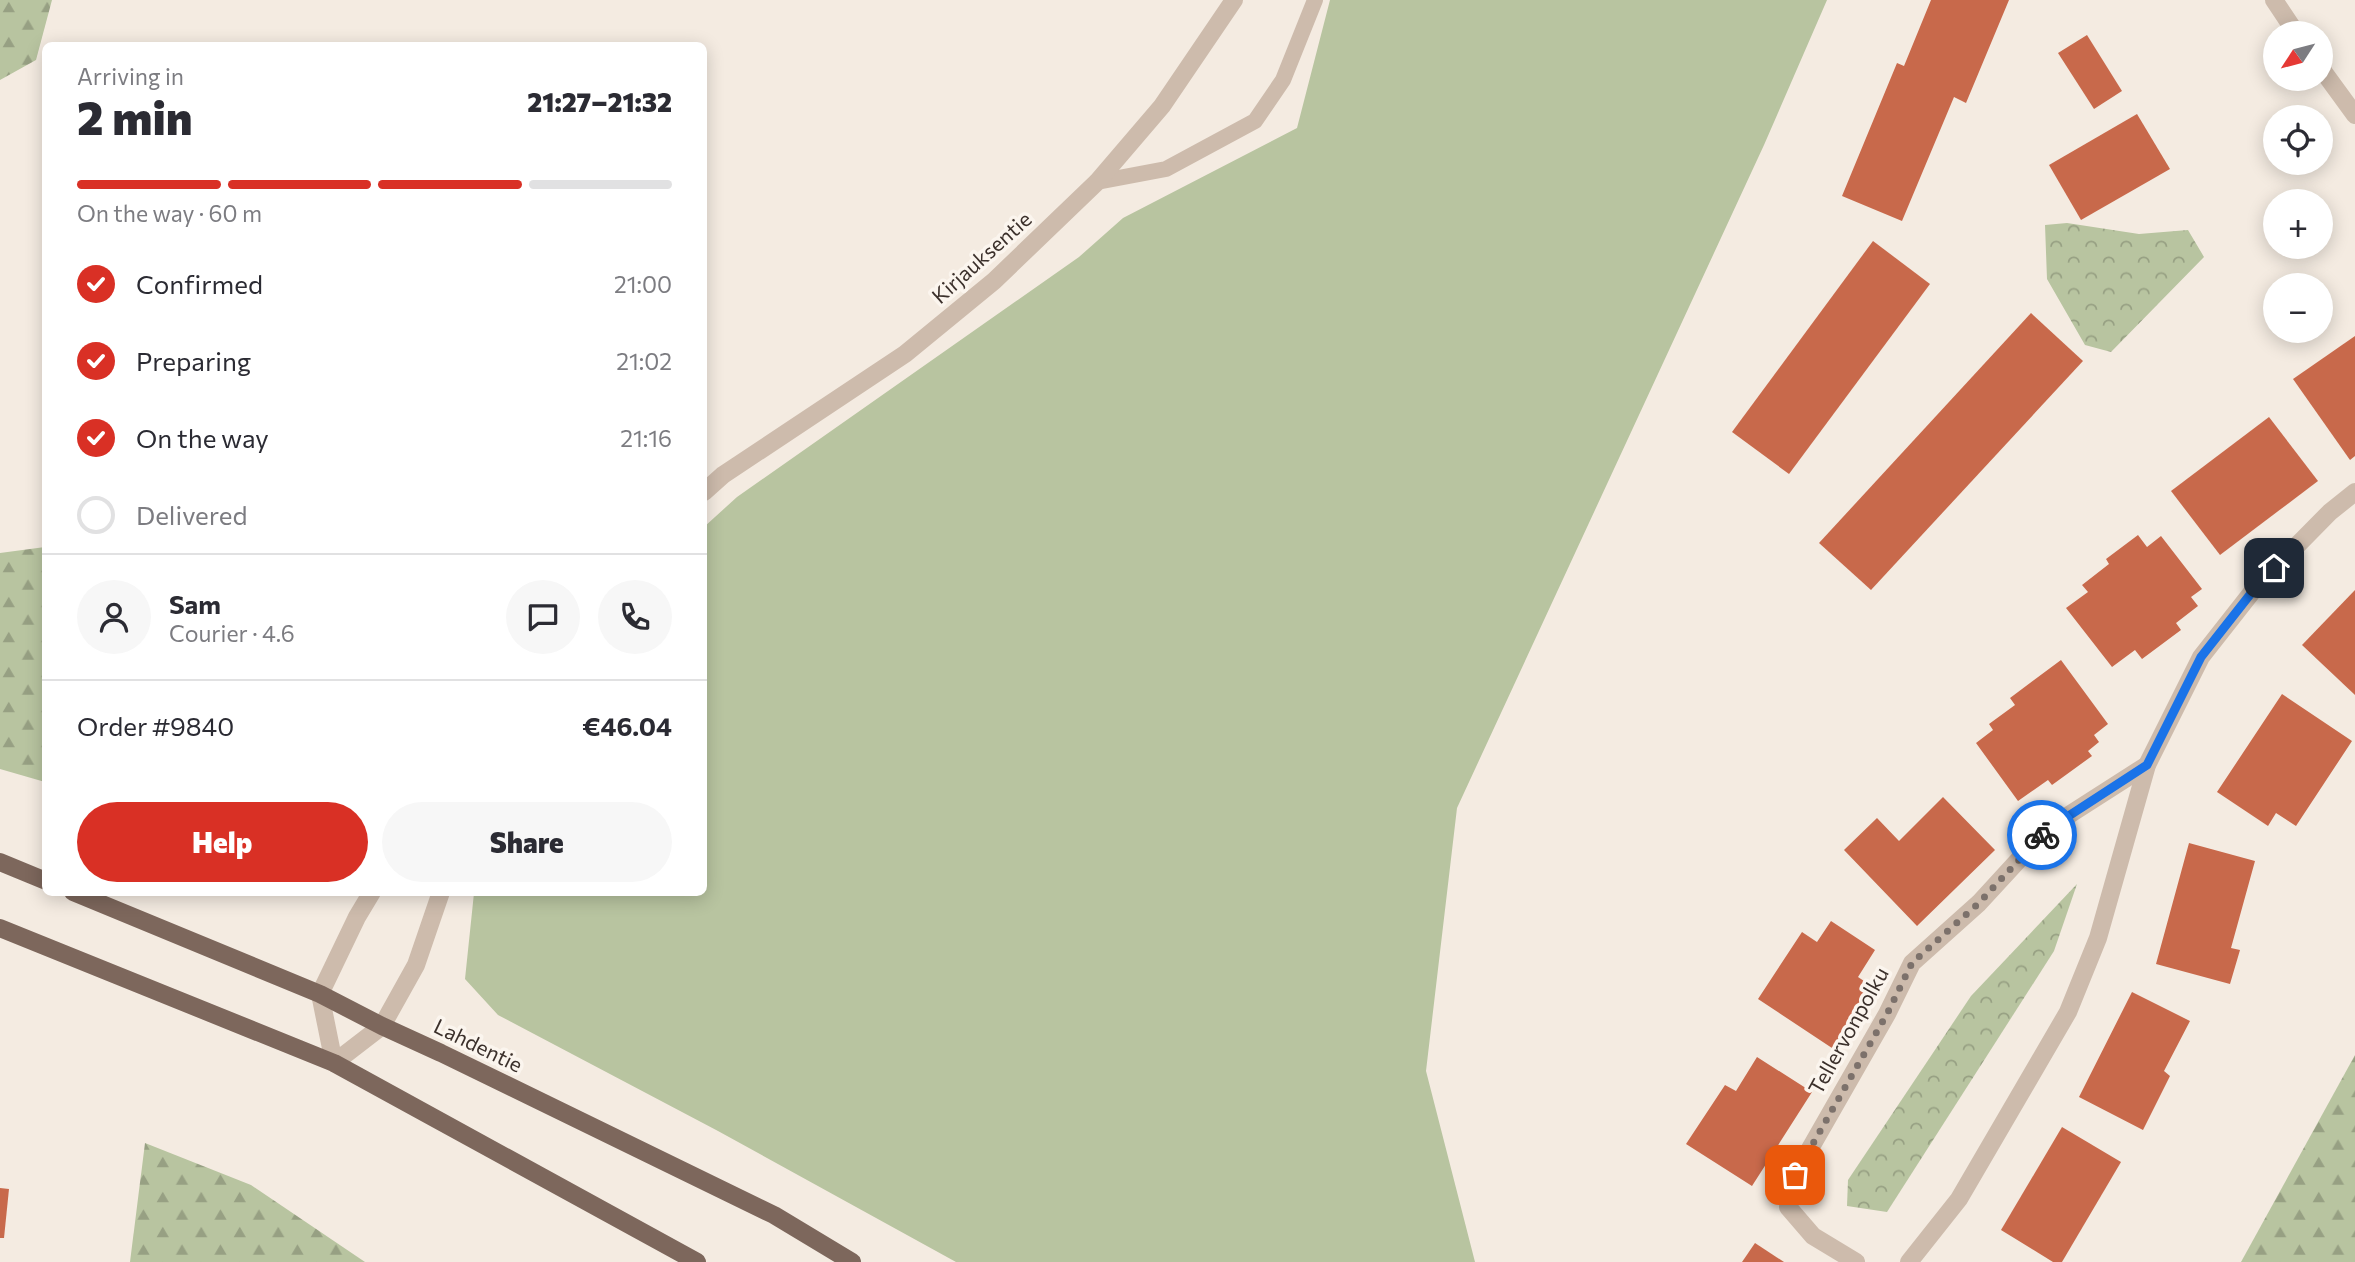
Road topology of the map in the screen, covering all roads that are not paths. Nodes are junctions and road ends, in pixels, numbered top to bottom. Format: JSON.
{"nodes":[{"id":1,"x":1234,"y":0,"type":"edge"},
{"id":2,"x":1315,"y":0,"type":"edge"},
{"id":3,"x":2274,"y":0,"type":"edge"},
{"id":4,"x":2288,"y":21,"type":"edge"},
{"id":5,"x":2333,"y":85,"type":"edge"},
{"id":6,"x":2355,"y":115,"type":"edge"},
{"id":7,"x":1097,"y":182,"type":"junction"},
{"id":8,"x":707,"y":489,"type":"edge"},
{"id":9,"x":2355,"y":492,"type":"edge"},
{"id":10,"x":2147,"y":765,"type":"junction"},
{"id":11,"x":0,"y":862,"type":"edge"},
{"id":12,"x":42,"y":879,"type":"edge"},
{"id":13,"x":83,"y":896,"type":"edge"},
{"id":14,"x":370,"y":896,"type":"edge"},
{"id":15,"x":440,"y":896,"type":"edge"},
{"id":16,"x":0,"y":928,"type":"edge"},
{"id":17,"x":320,"y":994,"type":"junction"},
{"id":18,"x":382,"y":1026,"type":"junction"},
{"id":19,"x":334,"y":1063,"type":"junction"},
{"id":20,"x":696,"y":1262,"type":"edge"},
{"id":21,"x":852,"y":1262,"type":"edge"},
{"id":22,"x":1856,"y":1262,"type":"edge"},
{"id":23,"x":1909,"y":1262,"type":"edge"}],
"edges":[{"from":1,"to":7,"type":"street","name":"Kirjauksentie"},
{"from":2,"to":7,"type":"lane"},
{"from":3,"to":4,"type":"street"},
{"from":5,"to":6,"type":"street"},
{"from":7,"to":8,"type":"street","name":"Kirjauksentie"},
{"from":9,"to":10,"type":"street"},
{"from":10,"to":22,"type":"street","name":"Tellervonpolku"},
{"from":10,"to":23,"type":"street"},
{"from":11,"to":12,"type":"main road"},
{"from":13,"to":17,"type":"main road","name":"Lahdentie"},
{"from":14,"to":17,"type":"street"},
{"from":15,"to":18,"type":"street"},
{"from":16,"to":19,"type":"main road"},
{"from":17,"to":18,"type":"main road","name":"Lahdentie"},
{"from":17,"to":19,"type":"street"},
{"from":18,"to":19,"type":"street"},
{"from":18,"to":21,"type":"main road","name":"Lahdentie"},
{"from":19,"to":20,"type":"main road"}]}
